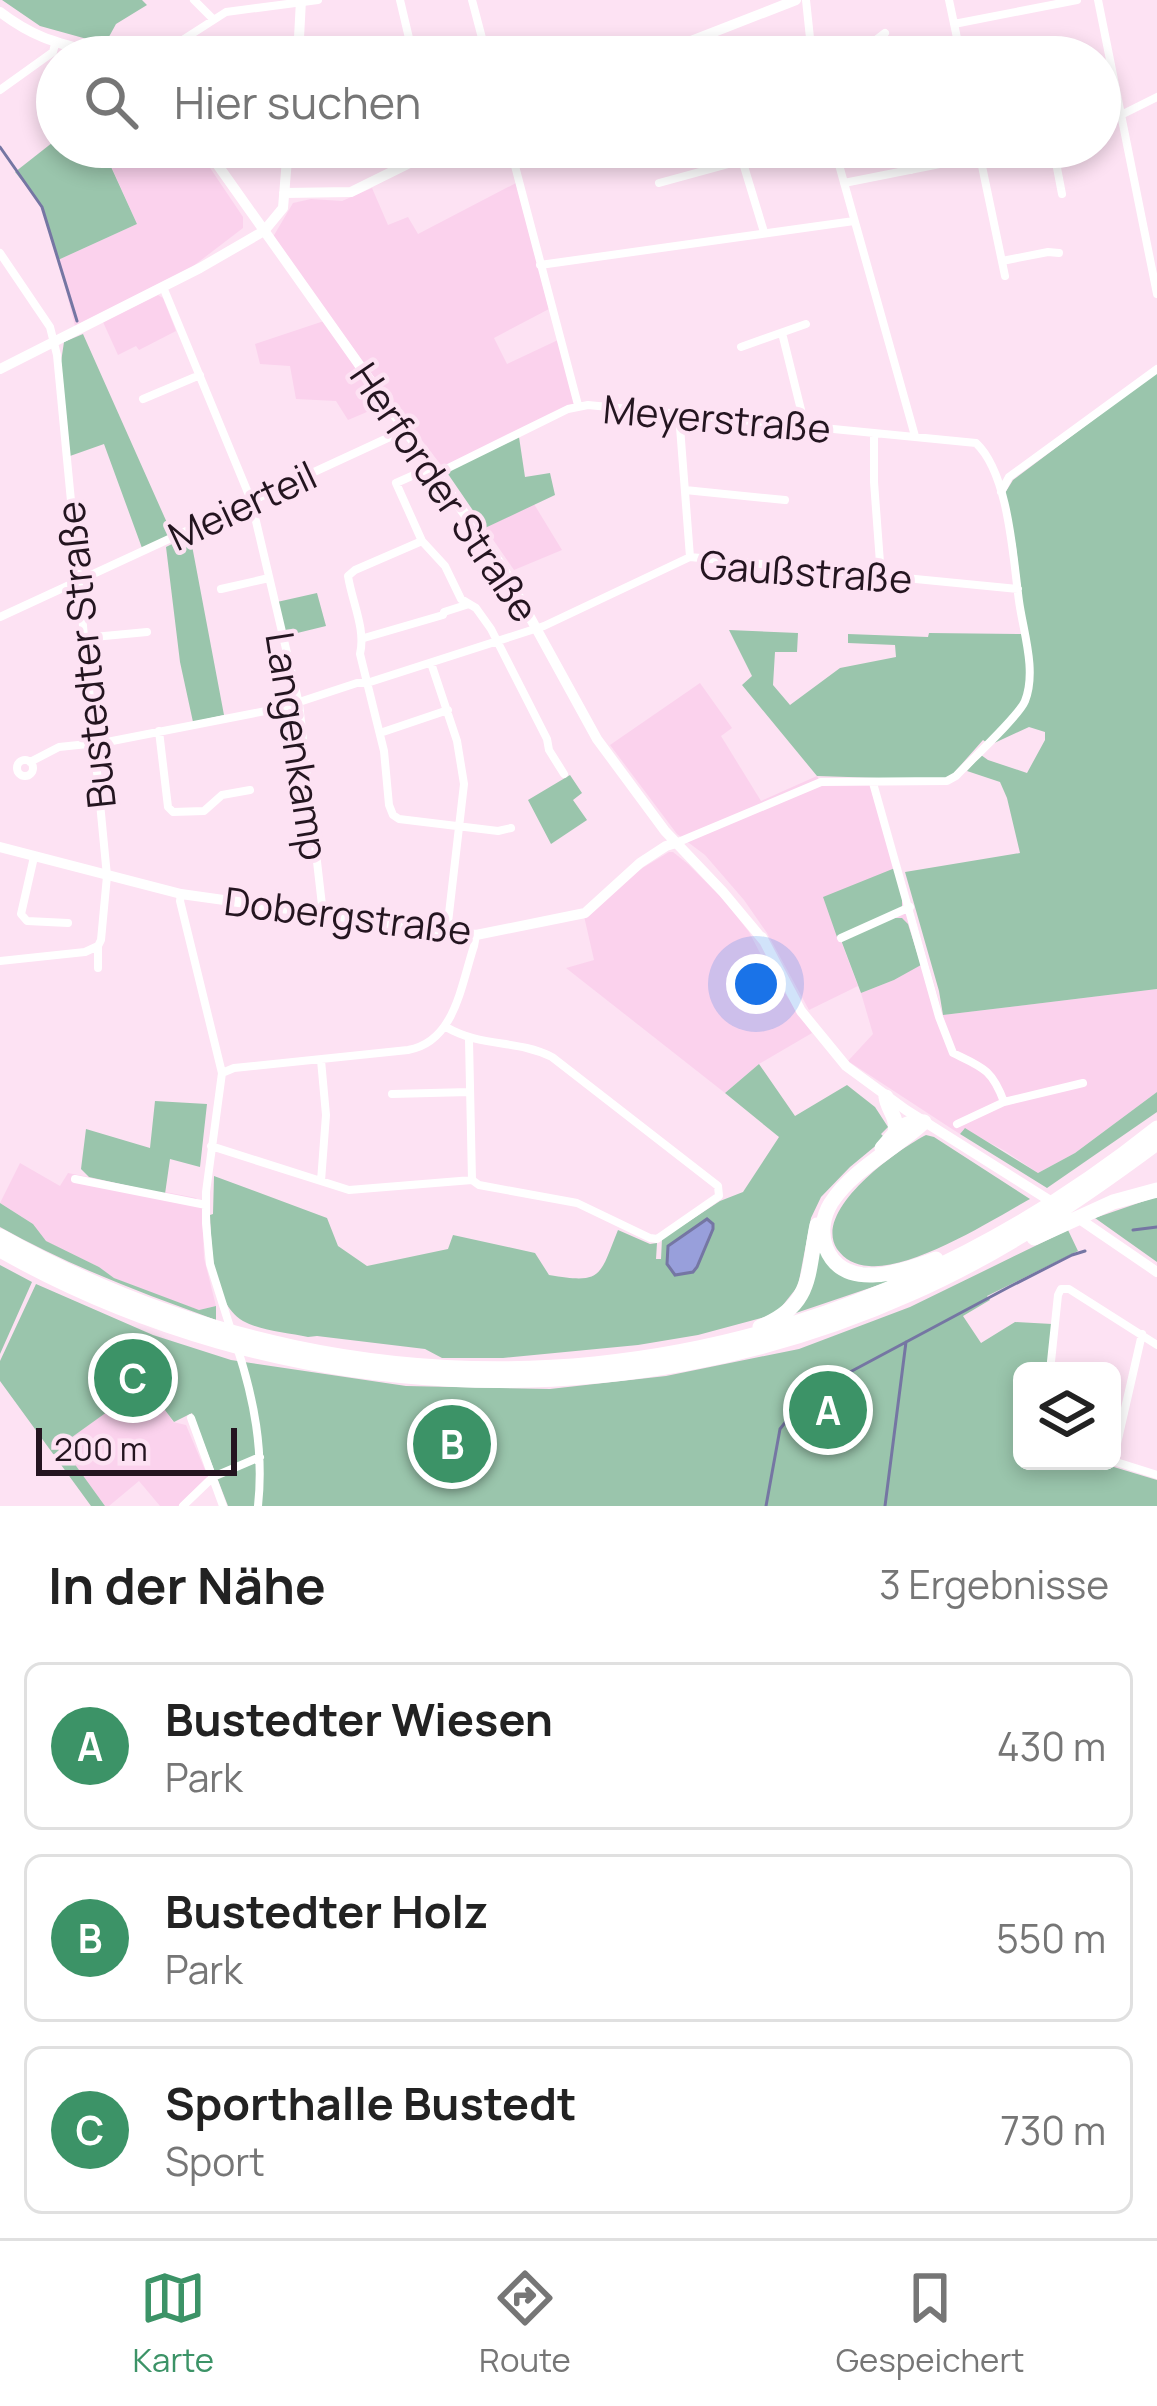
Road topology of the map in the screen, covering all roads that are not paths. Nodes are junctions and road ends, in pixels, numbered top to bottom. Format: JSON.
{"nodes":[{"id":1,"x":194,"y":0,"type":"edge"},
{"id":2,"x":318,"y":0,"type":"edge"},
{"id":3,"x":400,"y":0,"type":"edge"},
{"id":4,"x":472,"y":0,"type":"edge"},
{"id":5,"x":796,"y":0,"type":"edge"},
{"id":6,"x":806,"y":0,"type":"edge"},
{"id":7,"x":949,"y":0,"type":"edge"},
{"id":8,"x":1077,"y":0,"type":"edge"},
{"id":9,"x":1098,"y":0,"type":"edge"},
{"id":10,"x":301,"y":2,"type":"edge"},
{"id":11,"x":0,"y":12,"type":"edge"},
{"id":12,"x":213,"y":19,"type":"junction"},
{"id":13,"x":954,"y":24,"type":"junction"},
{"id":14,"x":885,"y":33,"type":"dead end"},
{"id":15,"x":38,"y":36,"type":"edge"},
{"id":16,"x":188,"y":36,"type":"edge"},
{"id":17,"x":299,"y":36,"type":"edge"},
{"id":18,"x":409,"y":36,"type":"edge"},
{"id":19,"x":481,"y":36,"type":"edge"},
{"id":20,"x":704,"y":36,"type":"edge"},
{"id":21,"x":810,"y":36,"type":"edge"},
{"id":22,"x":881,"y":36,"type":"edge"},
{"id":23,"x":957,"y":36,"type":"edge"},
{"id":24,"x":1105,"y":36,"type":"edge"},
{"id":25,"x":36,"y":63,"type":"edge"},
{"id":26,"x":0,"y":89,"type":"edge"},
{"id":27,"x":1157,"y":97,"type":"edge"},
{"id":28,"x":1121,"y":115,"type":"joint"},
{"id":29,"x":220,"y":168,"type":"edge"},
{"id":30,"x":286,"y":168,"type":"edge"},
{"id":31,"x":400,"y":168,"type":"edge"},
{"id":32,"x":515,"y":168,"type":"edge"},
{"id":33,"x":714,"y":168,"type":"edge"},
{"id":34,"x":745,"y":168,"type":"edge"},
{"id":35,"x":840,"y":168,"type":"edge"},
{"id":36,"x":917,"y":168,"type":"edge"},
{"id":37,"x":982,"y":168,"type":"edge"},
{"id":38,"x":1057,"y":168,"type":"edge"},
{"id":39,"x":910,"y":170,"type":"joint"},
{"id":40,"x":658,"y":183,"type":"dead end"},
{"id":41,"x":844,"y":183,"type":"junction"},
{"id":42,"x":284,"y":188,"type":"junction"},
{"id":43,"x":1062,"y":194,"type":"dead end"},
{"id":44,"x":1157,"y":212,"type":"edge"},
{"id":45,"x":1142,"y":215,"type":"junction"},
{"id":46,"x":854,"y":220,"type":"junction"},
{"id":47,"x":265,"y":231,"type":"junction"},
{"id":48,"x":764,"y":232,"type":"junction"},
{"id":49,"x":0,"y":253,"type":"edge"},
{"id":50,"x":1059,"y":253,"type":"dead end"},
{"id":51,"x":1001,"y":261,"type":"junction"},
{"id":52,"x":540,"y":265,"type":"junction"},
{"id":53,"x":1005,"y":276,"type":"dead end"},
{"id":54,"x":163,"y":286,"type":"junction"},
{"id":55,"x":1157,"y":294,"type":"edge"},
{"id":56,"x":806,"y":324,"type":"dead end"},
{"id":57,"x":782,"y":334,"type":"junction"},
{"id":58,"x":54,"y":341,"type":"junction"},
{"id":59,"x":741,"y":347,"type":"dead end"},
{"id":60,"x":0,"y":369,"type":"edge"},
{"id":61,"x":1157,"y":369,"type":"edge"},
{"id":62,"x":200,"y":375,"type":"junction"},
{"id":63,"x":142,"y":399,"type":"dead end"},
{"id":64,"x":578,"y":405,"type":"junction"},
{"id":65,"x":679,"y":414,"type":"junction"},
{"id":66,"x":805,"y":426,"type":"junction"},
{"id":67,"x":405,"y":430,"type":"junction"},
{"id":68,"x":874,"y":433,"type":"junction"},
{"id":69,"x":915,"y":436,"type":"junction"},
{"id":70,"x":434,"y":470,"type":"junction"},
{"id":71,"x":995,"y":475,"type":"junction"},
{"id":72,"x":1009,"y":477,"type":"junction"},
{"id":73,"x":685,"y":490,"type":"junction"},
{"id":74,"x":1000,"y":494,"type":"junction"},
{"id":75,"x":251,"y":500,"type":"junction"},
{"id":76,"x":785,"y":500,"type":"dead end"},
{"id":77,"x":422,"y":541,"type":"junction"},
{"id":78,"x":690,"y":557,"type":"junction"},
{"id":79,"x":881,"y":576,"type":"junction"},
{"id":80,"x":269,"y":578,"type":"junction"},
{"id":81,"x":79,"y":580,"type":"junction"},
{"id":82,"x":221,"y":589,"type":"dead end"},
{"id":83,"x":1018,"y":589,"type":"junction"},
{"id":84,"x":470,"y":604,"type":"junction"},
{"id":85,"x":0,"y":616,"type":"edge"},
{"id":86,"x":537,"y":628,"type":"junction"},
{"id":87,"x":147,"y":632,"type":"dead end"},
{"id":88,"x":83,"y":638,"type":"junction"},
{"id":89,"x":364,"y":638,"type":"junction"},
{"id":90,"x":496,"y":642,"type":"junction"},
{"id":91,"x":431,"y":663,"type":"junction"},
{"id":92,"x":367,"y":683,"type":"junction"},
{"id":93,"x":299,"y":704,"type":"junction"},
{"id":94,"x":448,"y":710,"type":"junction"},
{"id":95,"x":159,"y":731,"type":"junction"},
{"id":96,"x":380,"y":733,"type":"junction"},
{"id":97,"x":95,"y":743,"type":"junction"},
{"id":98,"x":30,"y":762,"type":"dead end"},
{"id":99,"x":564,"y":774,"type":"dead end"},
{"id":100,"x":873,"y":783,"type":"junction"},
{"id":101,"x":250,"y":790,"type":"dead end"},
{"id":102,"x":460,"y":827,"type":"junction"},
{"id":103,"x":512,"y":828,"type":"dead end"},
{"id":104,"x":676,"y":843,"type":"junction"},
{"id":105,"x":0,"y":847,"type":"edge"},
{"id":106,"x":34,"y":857,"type":"junction"},
{"id":107,"x":107,"y":876,"type":"junction"},
{"id":108,"x":181,"y":894,"type":"junction"},
{"id":109,"x":910,"y":907,"type":"junction"},
{"id":110,"x":323,"y":914,"type":"junction"},
{"id":111,"x":68,"y":923,"type":"dead end"},
{"id":112,"x":447,"y":932,"type":"junction"},
{"id":113,"x":476,"y":935,"type":"junction"},
{"id":114,"x":841,"y":938,"type":"dead end"},
{"id":115,"x":98,"y":946,"type":"junction"},
{"id":116,"x":0,"y":961,"type":"edge"},
{"id":117,"x":98,"y":968,"type":"dead end"},
{"id":118,"x":446,"y":1027,"type":"junction"},
{"id":119,"x":469,"y":1040,"type":"junction"},
{"id":120,"x":321,"y":1060,"type":"junction"},
{"id":121,"x":222,"y":1073,"type":"junction"},
{"id":122,"x":1083,"y":1083,"type":"dead end"},
{"id":123,"x":469,"y":1092,"type":"junction"},
{"id":124,"x":392,"y":1094,"type":"dead end"},
{"id":125,"x":886,"y":1097,"type":"junction"},
{"id":126,"x":1004,"y":1102,"type":"junction"},
{"id":127,"x":924,"y":1122,"type":"junction"},
{"id":128,"x":957,"y":1124,"type":"dead end"},
{"id":129,"x":1157,"y":1128,"type":"edge"},
{"id":130,"x":895,"y":1132,"type":"junction"},
{"id":131,"x":1157,"y":1143,"type":"edge"},
{"id":132,"x":212,"y":1146,"type":"junction"},
{"id":133,"x":75,"y":1179,"type":"dead end"},
{"id":134,"x":472,"y":1180,"type":"junction"},
{"id":135,"x":321,"y":1181,"type":"junction"},
{"id":136,"x":1085,"y":1189,"type":"junction"},
{"id":137,"x":1157,"y":1190,"type":"edge"},
{"id":138,"x":206,"y":1205,"type":"junction"},
{"id":139,"x":1030,"y":1230,"type":"junction"},
{"id":140,"x":0,"y":1236,"type":"edge"},
{"id":141,"x":0,"y":1250,"type":"edge"},
{"id":142,"x":1157,"y":1272,"type":"edge"},
{"id":143,"x":1142,"y":1334,"type":"junction"},
{"id":144,"x":1157,"y":1345,"type":"edge"},
{"id":145,"x":696,"y":1349,"type":"junction"},
{"id":146,"x":1051,"y":1362,"type":"edge"},
{"id":147,"x":191,"y":1418,"type":"dead end"},
{"id":148,"x":1121,"y":1423,"type":"edge"},
{"id":149,"x":260,"y":1457,"type":"junction"},
{"id":150,"x":1121,"y":1464,"type":"edge"},
{"id":151,"x":1157,"y":1475,"type":"edge"},
{"id":152,"x":213,"y":1478,"type":"junction"},
{"id":153,"x":183,"y":1506,"type":"edge"},
{"id":154,"x":224,"y":1506,"type":"edge"},
{"id":155,"x":258,"y":1506,"type":"edge"}],
"edges":[{"from":1,"to":12,"type":"street"},
{"from":2,"to":10,"type":"street"},
{"from":3,"to":18,"type":"street"},
{"from":4,"to":19,"type":"street"},
{"from":5,"to":20,"type":"main road"},
{"from":6,"to":21,"type":"street"},
{"from":7,"to":13,"type":"street"},
{"from":8,"to":13,"type":"street"},
{"from":9,"to":24,"type":"street"},
{"from":10,"to":12,"type":"street"},
{"from":10,"to":17,"type":"main road"},
{"from":11,"to":15,"type":"main road"},
{"from":12,"to":16,"type":"street"},
{"from":13,"to":23,"type":"street"},
{"from":14,"to":22,"type":"street"},
{"from":25,"to":26,"type":"street"},
{"from":27,"to":28,"type":"street"},
{"from":28,"to":45,"type":"street"},
{"from":29,"to":47,"type":"main road","name":"Herforder Straße"},
{"from":30,"to":42,"type":"main road"},
{"from":31,"to":42,"type":"main road"},
{"from":32,"to":52,"type":"street"},
{"from":33,"to":40,"type":"street"},
{"from":34,"to":48,"type":"street"},
{"from":35,"to":41,"type":"street"},
{"from":36,"to":39,"type":"street"},
{"from":37,"to":51,"type":"street"},
{"from":38,"to":43,"type":"street"},
{"from":39,"to":41,"type":"street"},
{"from":41,"to":46,"type":"street"},
{"from":42,"to":47,"type":"main road"},
{"from":44,"to":45,"type":"street"},
{"from":45,"to":55,"type":"street"},
{"from":46,"to":48,"type":"street"},
{"from":46,"to":69,"type":"street"},
{"from":47,"to":54,"type":"main road"},
{"from":47,"to":67,"type":"main road","name":"Herforder Straße"},
{"from":48,"to":52,"type":"street"},
{"from":49,"to":58,"type":"street"},
{"from":50,"to":51,"type":"street"},
{"from":51,"to":53,"type":"street"},
{"from":52,"to":64,"type":"street"},
{"from":54,"to":58,"type":"main road"},
{"from":54,"to":62,"type":"street","name":"Langenkamp"},
{"from":56,"to":57,"type":"street"},
{"from":57,"to":59,"type":"street"},
{"from":57,"to":66,"type":"street"},
{"from":58,"to":60,"type":"main road"},
{"from":58,"to":81,"type":"street","name":"Bustedter Straße"},
{"from":61,"to":72,"type":"street"},
{"from":62,"to":63,"type":"street"},
{"from":62,"to":75,"type":"street","name":"Langenkamp"},
{"from":64,"to":65,"type":"street","name":"Meyerstraße"},
{"from":64,"to":70,"type":"street","name":"Meyerstraße"},
{"from":65,"to":66,"type":"street","name":"Meyerstraße"},
{"from":65,"to":73,"type":"street"},
{"from":66,"to":68,"type":"street","name":"Meyerstraße"},
{"from":67,"to":70,"type":"main road","name":"Herforder Straße"},
{"from":67,"to":75,"type":"street","name":"Meierteil"},
{"from":68,"to":69,"type":"street","name":"Meyerstraße"},
{"from":68,"to":79,"type":"street"},
{"from":69,"to":71,"type":"street","name":"Meyerstraße"},
{"from":70,"to":77,"type":"street"},
{"from":70,"to":86,"type":"main road","name":"Herforder Straße"},
{"from":71,"to":72,"type":"street"},
{"from":71,"to":74,"type":"street"},
{"from":72,"to":74,"type":"street"},
{"from":73,"to":76,"type":"street"},
{"from":73,"to":78,"type":"street"},
{"from":74,"to":83,"type":"street"},
{"from":75,"to":80,"type":"street","name":"Langenkamp"},
{"from":75,"to":81,"type":"street","name":"Meierteil"},
{"from":77,"to":84,"type":"street"},
{"from":77,"to":89,"type":"street"},
{"from":78,"to":79,"type":"street","name":"Gaußstraße"},
{"from":78,"to":86,"type":"street","name":"Gaußstraße"},
{"from":79,"to":83,"type":"street","name":"Gaußstraße"},
{"from":80,"to":82,"type":"street","name":"Langenkamp"},
{"from":80,"to":93,"type":"street","name":"Langenkamp"},
{"from":81,"to":85,"type":"street","name":"Meierteil"},
{"from":81,"to":88,"type":"street","name":"Bustedter Straße"},
{"from":83,"to":100,"type":"street"},
{"from":84,"to":89,"type":"street"},
{"from":84,"to":90,"type":"street"},
{"from":86,"to":90,"type":"street","name":"Gaußstraße"},
{"from":86,"to":104,"type":"main road","name":"Herforder Straße"},
{"from":87,"to":88,"type":"street"},
{"from":88,"to":97,"type":"street","name":"Bustedter Straße"},
{"from":89,"to":92,"type":"street"},
{"from":90,"to":91,"type":"street","name":"Gaußstraße"},
{"from":90,"to":99,"type":"street"},
{"from":91,"to":92,"type":"street","name":"Gaußstraße"},
{"from":91,"to":94,"type":"street"},
{"from":92,"to":93,"type":"street","name":"Gaußstraße"},
{"from":92,"to":96,"type":"street"},
{"from":93,"to":95,"type":"street","name":"Gaußstraße"},
{"from":93,"to":110,"type":"street","name":"Langenkamp"},
{"from":94,"to":96,"type":"street"},
{"from":94,"to":102,"type":"street"},
{"from":95,"to":97,"type":"street","name":"Gaußstraße"},
{"from":95,"to":101,"type":"street"},
{"from":96,"to":102,"type":"street"},
{"from":97,"to":98,"type":"street","name":"Gaußstraße"},
{"from":97,"to":107,"type":"street","name":"Bustedter Straße"},
{"from":100,"to":104,"type":"street"},
{"from":100,"to":109,"type":"street"},
{"from":102,"to":103,"type":"street"},
{"from":102,"to":112,"type":"street"},
{"from":104,"to":113,"type":"main road","name":"Dobergstraße"},
{"from":104,"to":125,"type":"main road","name":"Herforder Straße"},
{"from":105,"to":106,"type":"main road","name":"Dobergstraße"},
{"from":106,"to":107,"type":"main road","name":"Dobergstraße"},
{"from":106,"to":111,"type":"street"},
{"from":107,"to":108,"type":"main road","name":"Dobergstraße"},
{"from":107,"to":115,"type":"street","name":"Bustedter Straße"},
{"from":108,"to":110,"type":"main road","name":"Dobergstraße"},
{"from":108,"to":121,"type":"street"},
{"from":109,"to":114,"type":"street"},
{"from":109,"to":126,"type":"street"},
{"from":110,"to":112,"type":"main road","name":"Dobergstraße"},
{"from":112,"to":113,"type":"main road","name":"Dobergstraße"},
{"from":113,"to":118,"type":"street"},
{"from":115,"to":116,"type":"street"},
{"from":115,"to":117,"type":"street","name":"Bustedter Straße"},
{"from":118,"to":119,"type":"street"},
{"from":118,"to":120,"type":"street"},
{"from":119,"to":123,"type":"street"},
{"from":119,"to":134,"type":"street"},
{"from":120,"to":121,"type":"street"},
{"from":120,"to":135,"type":"street"},
{"from":121,"to":132,"type":"street"},
{"from":122,"to":126,"type":"street"},
{"from":123,"to":124,"type":"street"},
{"from":123,"to":134,"type":"street"},
{"from":125,"to":127,"type":"main road","name":"Herforder Straße"},
{"from":125,"to":130,"type":"highway"},
{"from":126,"to":128,"type":"street"},
{"from":127,"to":130,"type":"highway"},
{"from":127,"to":139,"type":"highway"},
{"from":127,"to":142,"type":"main road","name":"Herforder Straße"},
{"from":129,"to":136,"type":"highway"},
{"from":130,"to":145,"type":"highway"},
{"from":131,"to":136,"type":"highway"},
{"from":132,"to":135,"type":"street"},
{"from":132,"to":138,"type":"street"},
{"from":133,"to":138,"type":"street"},
{"from":134,"to":135,"type":"street"},
{"from":136,"to":139,"type":"highway"},
{"from":137,"to":139,"type":"highway"},
{"from":138,"to":149,"type":"street"},
{"from":139,"to":141,"type":"highway"},
{"from":139,"to":145,"type":"highway"},
{"from":140,"to":145,"type":"highway"},
{"from":143,"to":144,"type":"street"},
{"from":143,"to":146,"type":"street"},
{"from":143,"to":148,"type":"street"},
{"from":147,"to":152,"type":"street"},
{"from":149,"to":152,"type":"street"},
{"from":149,"to":155,"type":"street"},
{"from":150,"to":151,"type":"street"},
{"from":152,"to":153,"type":"street"},
{"from":152,"to":154,"type":"street"}]}
